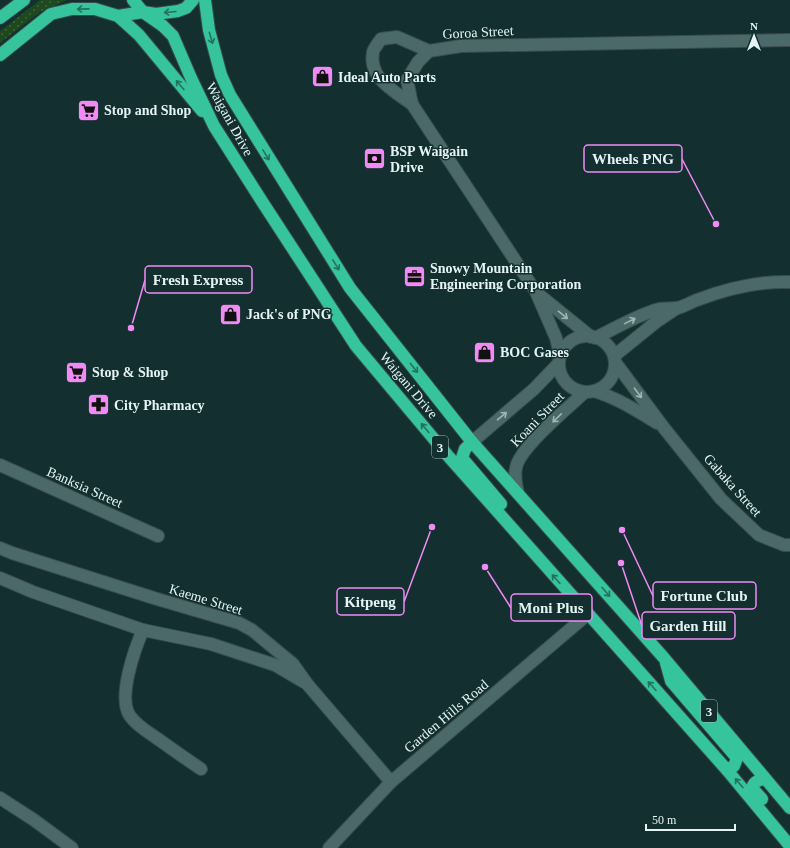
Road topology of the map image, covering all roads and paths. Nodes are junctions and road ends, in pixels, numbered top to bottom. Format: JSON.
{"nodes":[{"id":1,"x":24,"y":0,"type":"edge"},
{"id":2,"x":133,"y":0,"type":"edge"},
{"id":3,"x":193,"y":0,"type":"edge"},
{"id":4,"x":205,"y":0,"type":"edge"},
{"id":5,"x":142,"y":12,"type":"junction"},
{"id":6,"x":118,"y":16,"type":"junction"},
{"id":7,"x":0,"y":18,"type":"edge"},
{"id":8,"x":790,"y":40,"type":"edge"},
{"id":9,"x":429,"y":51,"type":"junction"},
{"id":10,"x":0,"y":55,"type":"edge"},
{"id":11,"x":412,"y":104,"type":"junction"},
{"id":12,"x":214,"y":126,"type":"junction"},
{"id":13,"x":790,"y":282,"type":"edge"},
{"id":14,"x":536,"y":292,"type":"junction"},
{"id":15,"x":677,"y":308,"type":"junction"},
{"id":16,"x":593,"y":337,"type":"junction"},
{"id":17,"x":614,"y":359,"type":"junction"},
{"id":18,"x":559,"y":360,"type":"junction"},
{"id":19,"x":589,"y":391,"type":"junction"},
{"id":20,"x":664,"y":428,"type":"junction"},
{"id":21,"x":472,"y":442,"type":"junction"},
{"id":22,"x":0,"y":465,"type":"edge"},
{"id":23,"x":518,"y":493,"type":"junction"},
{"id":24,"x":158,"y":536,"type":"dead end"},
{"id":25,"x":790,"y":545,"type":"edge"},
{"id":26,"x":0,"y":548,"type":"edge"},
{"id":27,"x":530,"y":549,"type":"junction"},
{"id":28,"x":0,"y":578,"type":"edge"},
{"id":29,"x":588,"y":614,"type":"junction"},
{"id":30,"x":142,"y":630,"type":"junction"},
{"id":31,"x":664,"y":658,"type":"junction"},
{"id":32,"x":308,"y":685,"type":"junction"},
{"id":33,"x":200,"y":769,"type":"dead end"},
{"id":34,"x":727,"y":770,"type":"junction"},
{"id":35,"x":765,"y":779,"type":"junction"},
{"id":36,"x":391,"y":782,"type":"junction"},
{"id":37,"x":0,"y":798,"type":"edge"},
{"id":38,"x":790,"y":808,"type":"edge"},
{"id":39,"x":790,"y":834,"type":"edge"},
{"id":40,"x":790,"y":846,"type":"edge"},
{"id":41,"x":70,"y":848,"type":"edge"},
{"id":42,"x":329,"y":848,"type":"edge"}],
"edges":[{"from":1,"to":7,"type":"highway"},
{"from":2,"to":5,"type":"highway","name":"Waigani Drive","number":"3"},
{"from":3,"to":5,"type":"highway","one_way":true},
{"from":4,"to":21,"type":"highway","name":"Waigani Drive","number":"3","one_way":true},
{"from":5,"to":6,"type":"highway"},
{"from":5,"to":12,"type":"highway","name":"Waigani Drive","number":"3"},
{"from":6,"to":10,"type":"highway","one_way":true},
{"from":12,"to":6,"type":"highway","one_way":true},
{"from":8,"to":9,"type":"street","name":"Goroa Street"},
{"from":9,"to":11,"type":"street","name":"Goroa Street"},
{"from":9,"to":11,"type":"street"},
{"from":11,"to":14,"type":"street","name":"Goroa Street"},
{"from":27,"to":12,"type":"highway","name":"Waigani Drive","number":"3","one_way":true},
{"from":13,"to":15,"type":"street"},
{"from":14,"to":16,"type":"street","name":"Goroa Street","one_way":true},
{"from":14,"to":18,"type":"street","name":"Goroa Street"},
{"from":16,"to":15,"type":"street","one_way":true},
{"from":15,"to":17,"type":"street"},
{"from":16,"to":17,"type":"street"},
{"from":16,"to":18,"type":"street"},
{"from":17,"to":19,"type":"street"},
{"from":17,"to":20,"type":"street","name":"Gabaka Street","one_way":true},
{"from":18,"to":19,"type":"street"},
{"from":21,"to":18,"type":"street","name":"Koani Street","one_way":true},
{"from":19,"to":20,"type":"street","name":"Gabaka Street"},
{"from":19,"to":23,"type":"street","name":"Koani Street","one_way":true},
{"from":20,"to":25,"type":"street","name":"Gabaka Street"},
{"from":21,"to":23,"type":"highway","name":"Waigani Drive","number":"3"},
{"from":21,"to":27,"type":"highway"},
{"from":22,"to":24,"type":"street","name":"Banksia Street"},
{"from":23,"to":31,"type":"highway","name":"Waigani Drive","number":"3","one_way":true},
{"from":26,"to":32,"type":"street","name":"Kaeme Street"},
{"from":29,"to":27,"type":"highway","name":"Waigani Drive","number":"3","one_way":true},
{"from":28,"to":30,"type":"street"},
{"from":34,"to":29,"type":"highway","name":"Waigani Drive","number":"3","one_way":true},
{"from":29,"to":36,"type":"street","name":"Garden Hills Road"},
{"from":30,"to":32,"type":"street"},
{"from":30,"to":33,"type":"street"},
{"from":31,"to":34,"type":"highway"},
{"from":31,"to":35,"type":"highway","name":"Waigani Drive","number":"3"},
{"from":32,"to":36,"type":"street","name":"Kaeme Street"},
{"from":40,"to":34,"type":"highway","name":"Waigani Drive","number":"3","one_way":true},
{"from":35,"to":38,"type":"highway","name":"Waigani Drive","number":"3"},
{"from":35,"to":39,"type":"highway"},
{"from":36,"to":42,"type":"street","name":"Garden Hills Road"},
{"from":37,"to":41,"type":"street"}]}
